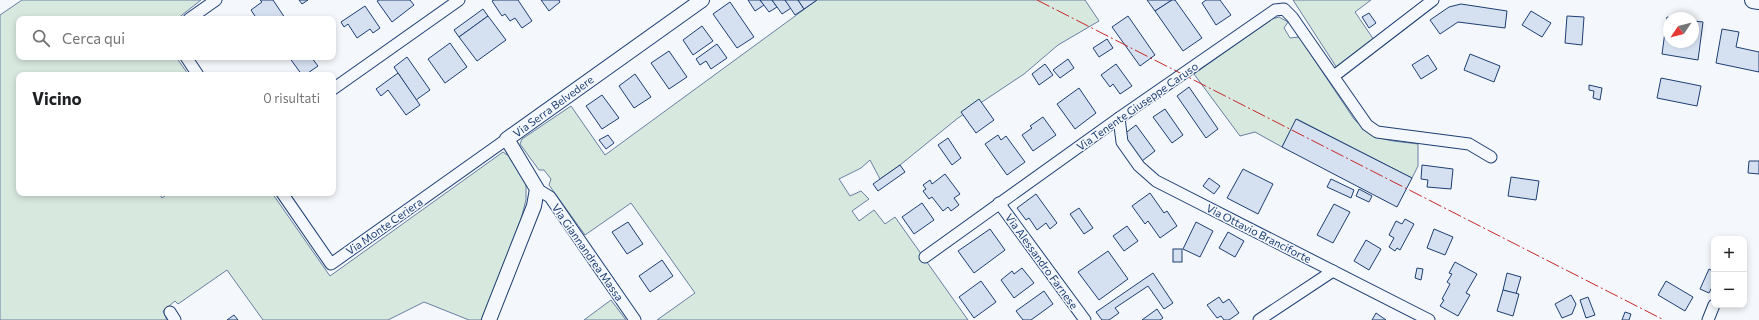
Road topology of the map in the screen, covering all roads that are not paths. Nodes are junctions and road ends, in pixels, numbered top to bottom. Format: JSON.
{"nodes":[{"id":1,"x":216,"y":0,"type":"edge"},
{"id":2,"x":459,"y":0,"type":"edge"},
{"id":3,"x":702,"y":0,"type":"edge"},
{"id":4,"x":1433,"y":0,"type":"edge"},
{"id":5,"x":1753,"y":0,"type":"edge"},
{"id":6,"x":1759,"y":1,"type":"edge"},
{"id":7,"x":193,"y":16,"type":"edge"},
{"id":8,"x":188,"y":60,"type":"edge"},
{"id":9,"x":196,"y":72,"type":"edge"},
{"id":10,"x":1334,"y":76,"type":"junction"},
{"id":11,"x":336,"y":87,"type":"edge"},
{"id":12,"x":1119,"y":118,"type":"junction"},
{"id":13,"x":507,"y":139,"type":"junction"},
{"id":14,"x":1491,"y":157,"type":"dead end"},
{"id":15,"x":537,"y":189,"type":"junction"},
{"id":16,"x":284,"y":196,"type":"edge"},
{"id":17,"x":999,"y":203,"type":"junction"},
{"id":18,"x":925,"y":257,"type":"dead end"},
{"id":19,"x":1333,"y":271,"type":"junction"},
{"id":20,"x":1713,"y":308,"type":"edge"},
{"id":21,"x":493,"y":318,"type":"edge"},
{"id":22,"x":636,"y":320,"type":"edge"},
{"id":23,"x":1085,"y":320,"type":"edge"},
{"id":24,"x":1259,"y":320,"type":"edge"},
{"id":25,"x":1429,"y":320,"type":"edge"},
{"id":26,"x":1708,"y":320,"type":"edge"}],
"edges":[{"from":1,"to":7,"type":"street"},
{"from":2,"to":11,"type":"street"},
{"from":3,"to":13,"type":"street","name":"Via Serra Belvedere"},
{"from":4,"to":10,"type":"street"},
{"from":5,"to":6,"type":"main road"},
{"from":8,"to":9,"type":"street"},
{"from":10,"to":12,"type":"street","name":"Via Tenente Giuseppe Caruso"},
{"from":10,"to":14,"type":"street"},
{"from":12,"to":17,"type":"street","name":"Via Tenente Giuseppe Caruso"},
{"from":12,"to":19,"type":"street","name":"Via Ottavio Branciforte"},
{"from":13,"to":15,"type":"street","name":"Via Serra Belvedere"},
{"from":13,"to":16,"type":"street","name":"Via Monte Ceriera"},
{"from":15,"to":21,"type":"street"},
{"from":15,"to":22,"type":"street","name":"Via Giannandrea Massa"},
{"from":17,"to":18,"type":"street","name":"Via Tenente Giuseppe Caruso"},
{"from":17,"to":23,"type":"street","name":"Via Alessandro Farnese"},
{"from":19,"to":24,"type":"street"},
{"from":19,"to":25,"type":"street","name":"Via Ottavio Branciforte"},
{"from":20,"to":26,"type":"street"}]}
